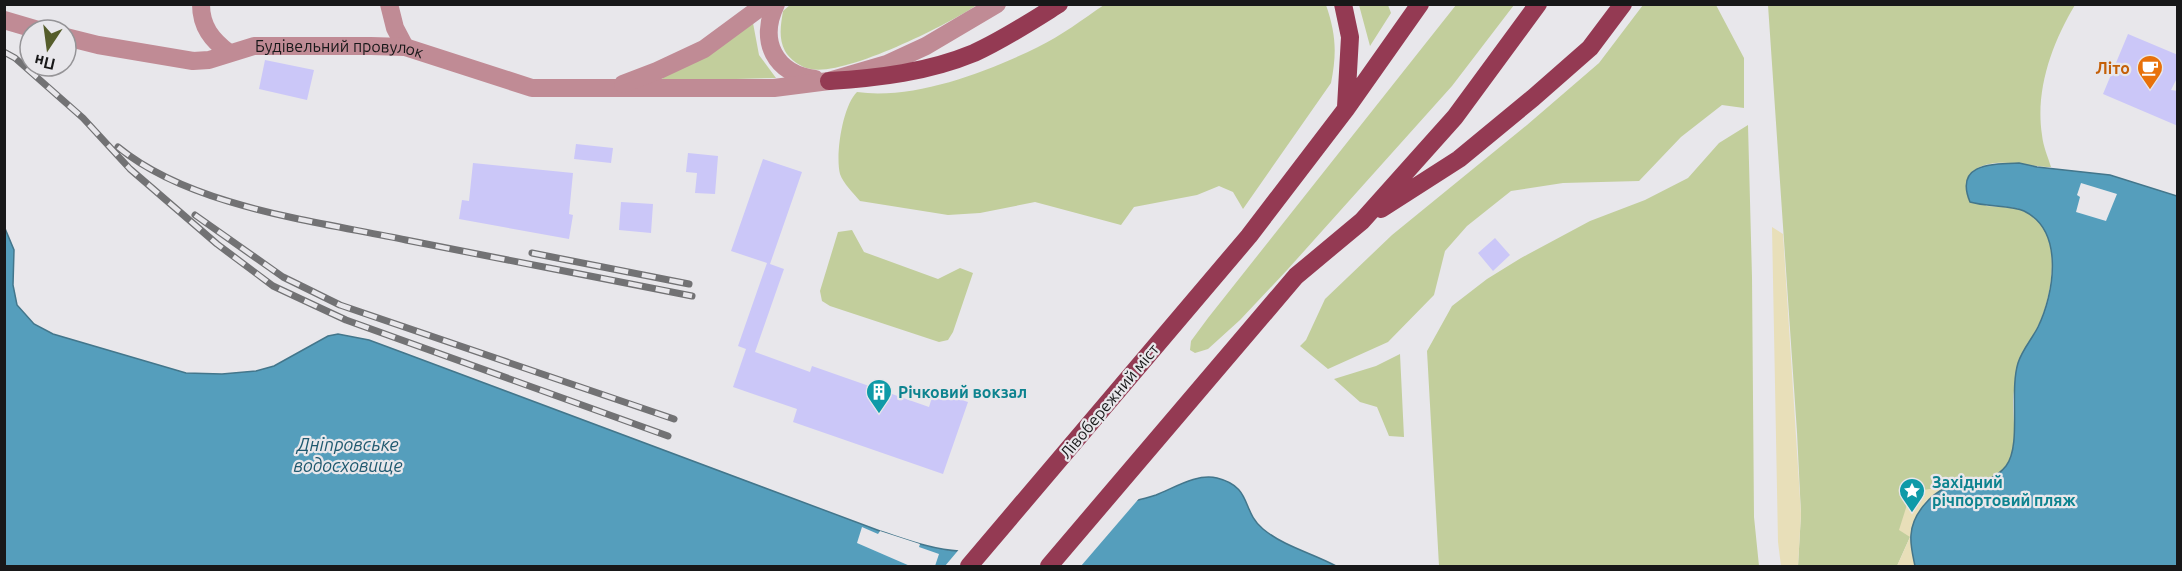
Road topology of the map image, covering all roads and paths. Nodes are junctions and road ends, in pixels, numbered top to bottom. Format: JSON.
{"nodes":[{"id":1,"x":201,"y":4,"type":"edge"},
{"id":2,"x":389,"y":4,"type":"edge"},
{"id":3,"x":765,"y":4,"type":"edge"},
{"id":4,"x":776,"y":4,"type":"edge"},
{"id":5,"x":998,"y":4,"type":"edge"},
{"id":6,"x":1059,"y":4,"type":"edge"},
{"id":7,"x":1343,"y":4,"type":"edge"},
{"id":8,"x":1420,"y":4,"type":"edge"},
{"id":9,"x":1538,"y":4,"type":"edge"},
{"id":10,"x":1623,"y":4,"type":"edge"},
{"id":11,"x":78,"y":40,"type":"edge"},
{"id":12,"x":405,"y":47,"type":"junction"},
{"id":13,"x":230,"y":53,"type":"junction"},
{"id":14,"x":829,"y":81,"type":"junction"},
{"id":15,"x":610,"y":88,"type":"junction"},
{"id":16,"x":1346,"y":109,"type":"junction"},
{"id":17,"x":1362,"y":221,"type":"junction"},
{"id":18,"x":969,"y":567,"type":"edge"},
{"id":19,"x":1049,"y":567,"type":"edge"}],
"edges":[{"from":1,"to":13,"type":"street"},
{"from":2,"to":12,"type":"street"},
{"from":3,"to":15,"type":"street"},
{"from":4,"to":14,"type":"street"},
{"from":5,"to":14,"type":"street","name":"Будівельний провулок"},
{"from":6,"to":14,"type":"main road"},
{"from":7,"to":16,"type":"main road"},
{"from":8,"to":16,"type":"main road","name":"Лівобережний міст"},
{"from":9,"to":17,"type":"main road"},
{"from":10,"to":17,"type":"main road"},
{"from":11,"to":13,"type":"street","name":"Будівельний провулок"},
{"from":12,"to":13,"type":"street","name":"Будівельний провулок"},
{"from":12,"to":15,"type":"street","name":"Будівельний провулок"},
{"from":14,"to":15,"type":"street","name":"Будівельний провулок"},
{"from":16,"to":18,"type":"main road","name":"Лівобережний міст"},
{"from":17,"to":19,"type":"main road"}]}
